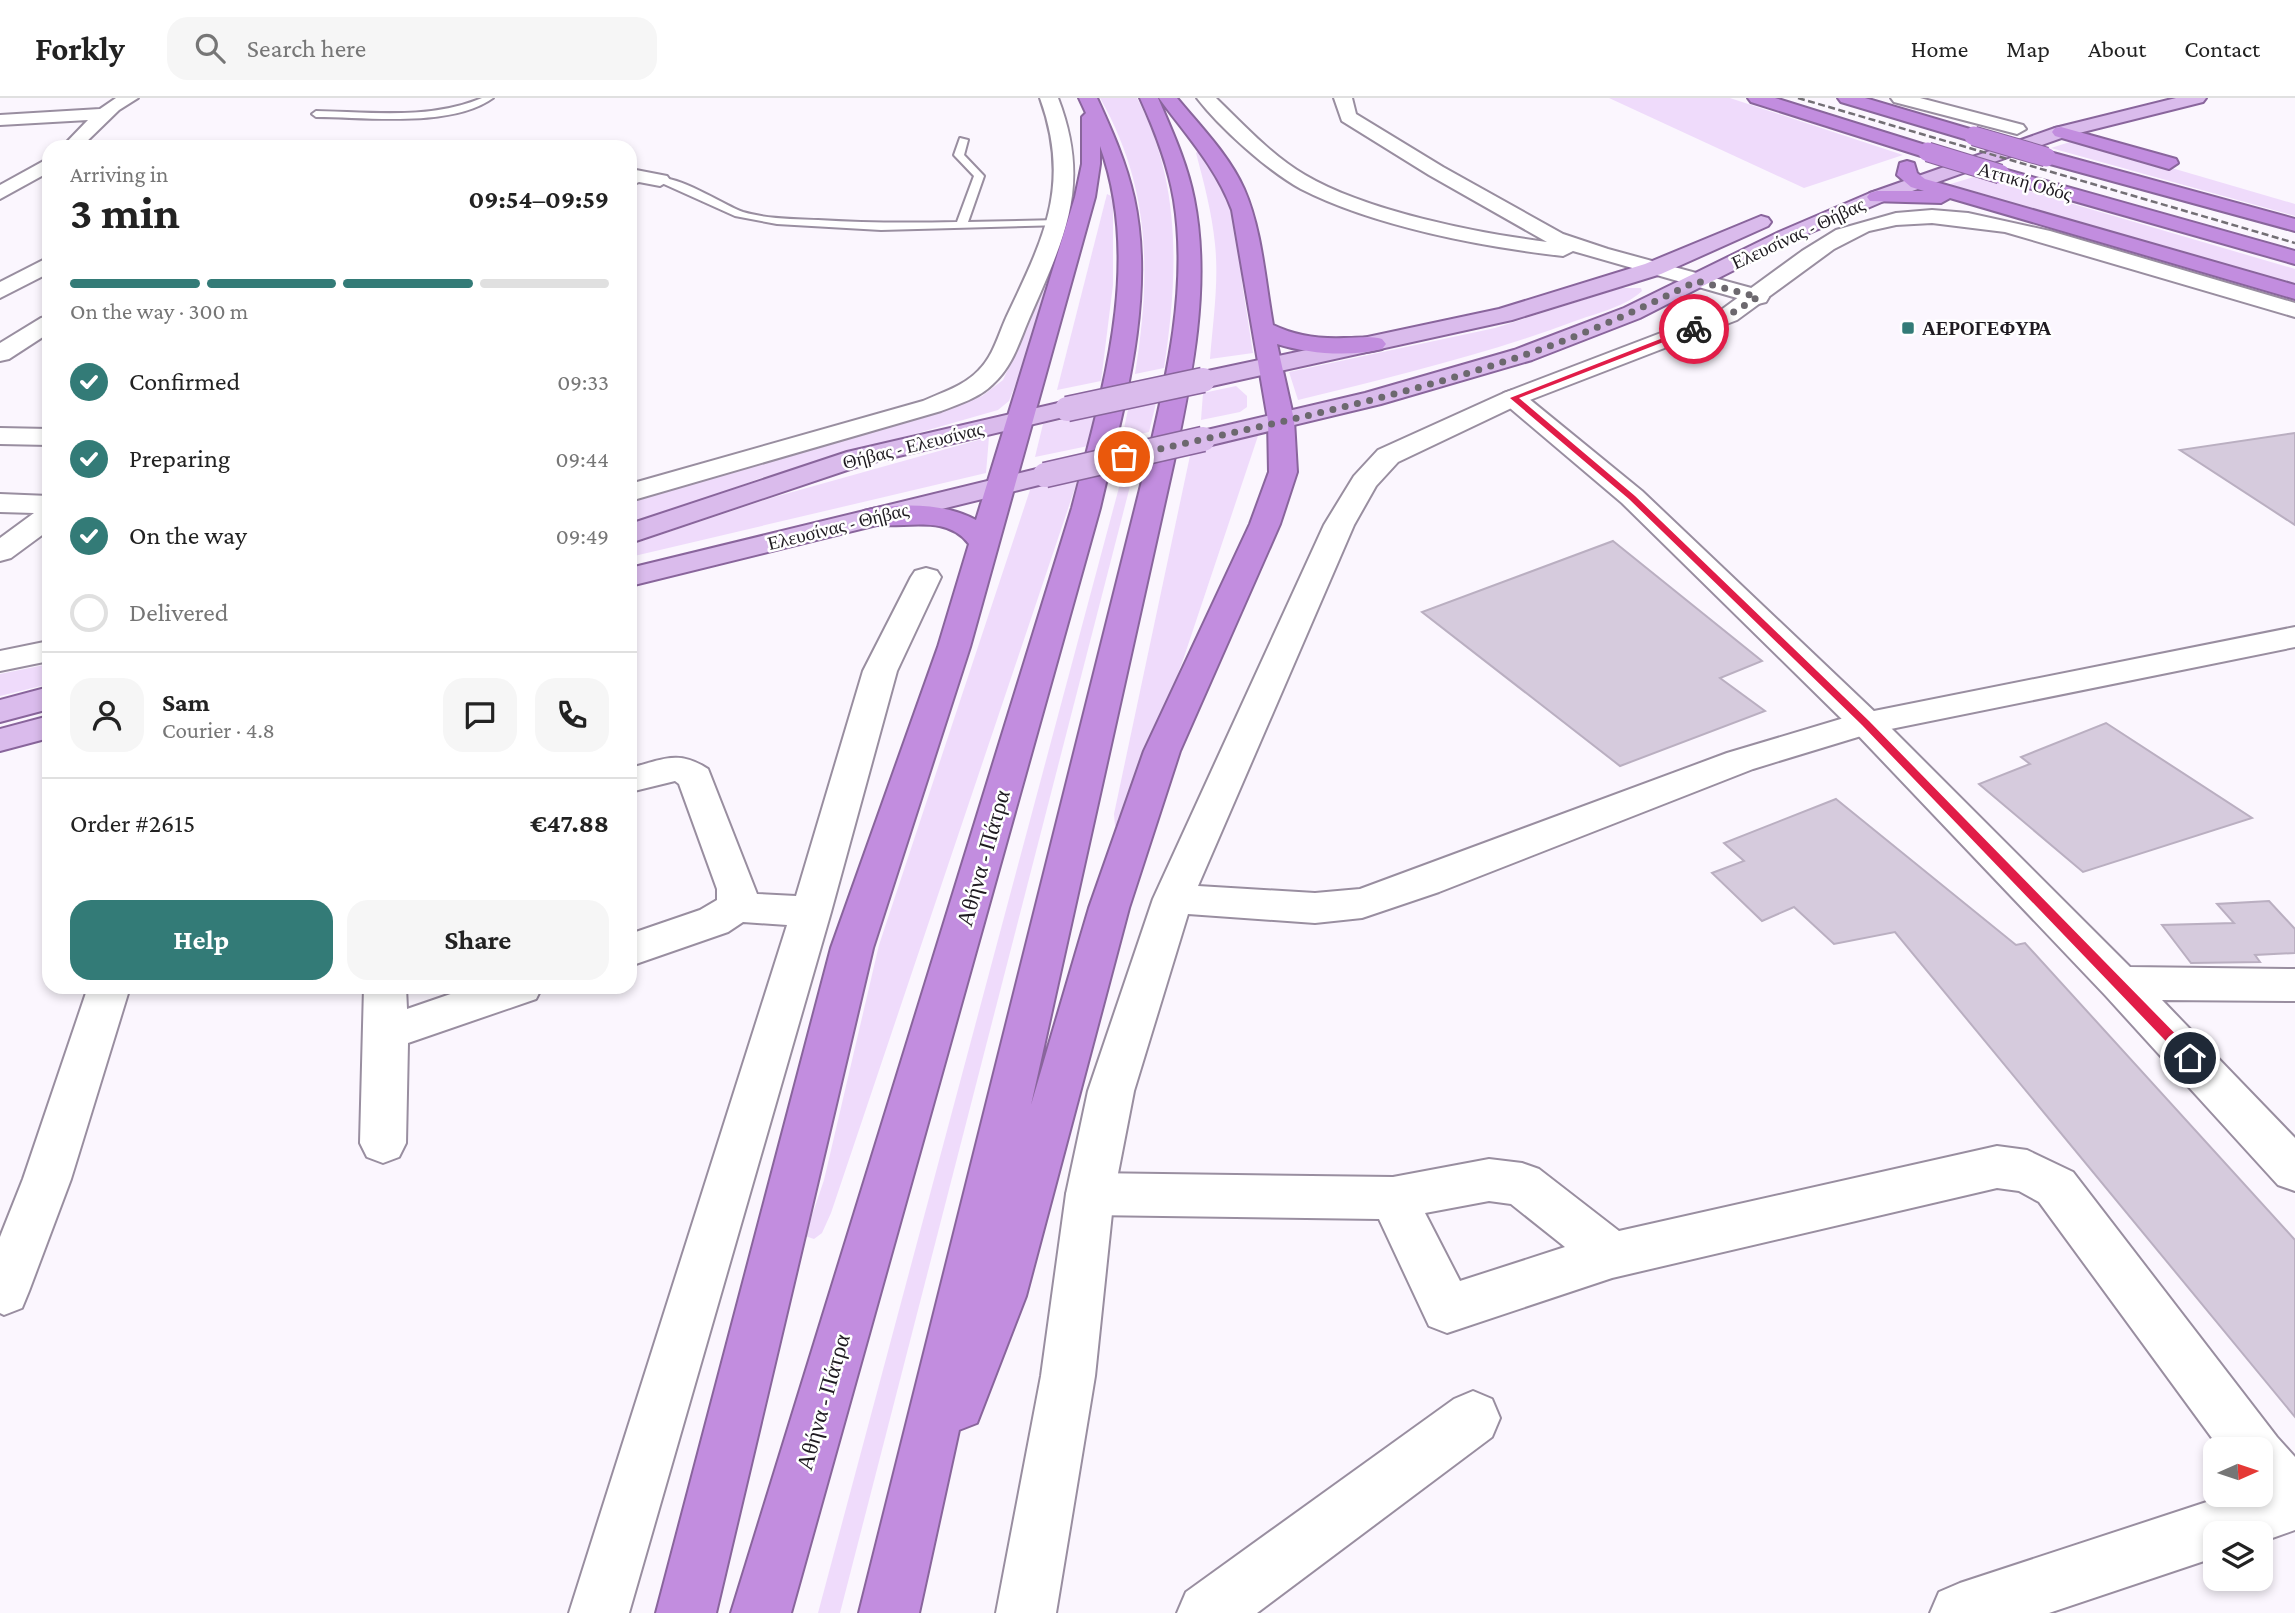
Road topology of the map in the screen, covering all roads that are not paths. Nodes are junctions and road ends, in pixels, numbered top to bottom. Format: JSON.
{"nodes":[{"id":1,"x":489,"y":98,"type":"edge"},
{"id":2,"x":1049,"y":98,"type":"edge"},
{"id":3,"x":1149,"y":98,"type":"edge"},
{"id":4,"x":1168,"y":98,"type":"edge"},
{"id":5,"x":1206,"y":98,"type":"edge"},
{"id":6,"x":1343,"y":98,"type":"edge"},
{"id":7,"x":1758,"y":98,"type":"edge"},
{"id":8,"x":1847,"y":98,"type":"edge"},
{"id":9,"x":2138,"y":98,"type":"edge"},
{"id":10,"x":2197,"y":98,"type":"edge"},
{"id":11,"x":1905,"y":99,"type":"edge"},
{"id":12,"x":1090,"y":101,"type":"edge"},
{"id":13,"x":112,"y":104,"type":"edge"},
{"id":14,"x":316,"y":114,"type":"dead end"},
{"id":15,"x":0,"y":120,"type":"edge"},
{"id":16,"x":2017,"y":129,"type":"junction"},
{"id":17,"x":2061,"y":132,"type":"junction"},
{"id":18,"x":78,"y":140,"type":"edge"},
{"id":19,"x":963,"y":140,"type":"dead end"},
{"id":20,"x":12,"y":165,"type":"dead end"},
{"id":21,"x":42,"y":167,"type":"edge"},
{"id":22,"x":42,"y":169,"type":"edge"},
{"id":23,"x":2193,"y":170,"type":"dead end"},
{"id":24,"x":1912,"y":175,"type":"junction"},
{"id":25,"x":637,"y":178,"type":"edge"},
{"id":26,"x":660,"y":180,"type":"joint"},
{"id":27,"x":1838,"y":192,"type":"dead end"},
{"id":28,"x":0,"y":193,"type":"edge"},
{"id":29,"x":1877,"y":197,"type":"junction"},
{"id":30,"x":1983,"y":203,"type":"junction"},
{"id":31,"x":1783,"y":213,"type":"dead end"},
{"id":32,"x":1059,"y":223,"type":"junction"},
{"id":33,"x":2295,"y":225,"type":"edge"},
{"id":34,"x":961,"y":226,"type":"junction"},
{"id":35,"x":1600,"y":254,"type":"junction"},
{"id":36,"x":2295,"y":258,"type":"edge"},
{"id":37,"x":42,"y":268,"type":"edge"},
{"id":38,"x":1653,"y":269,"type":"junction"},
{"id":39,"x":1697,"y":281,"type":"junction"},
{"id":40,"x":0,"y":291,"type":"edge"},
{"id":41,"x":2295,"y":292,"type":"edge"},
{"id":42,"x":1758,"y":297,"type":"junction"},
{"id":43,"x":2295,"y":310,"type":"edge"},
{"id":44,"x":42,"y":327,"type":"edge"},
{"id":45,"x":1262,"y":329,"type":"junction"},
{"id":46,"x":1374,"y":344,"type":"junction"},
{"id":47,"x":0,"y":354,"type":"edge"},
{"id":48,"x":1269,"y":366,"type":"junction"},
{"id":49,"x":1203,"y":380,"type":"joint"},
{"id":50,"x":1513,"y":398,"type":"junction"},
{"id":51,"x":1019,"y":419,"type":"junction"},
{"id":52,"x":1281,"y":420,"type":"junction"},
{"id":53,"x":0,"y":436,"type":"edge"},
{"id":54,"x":42,"y":437,"type":"edge"},
{"id":55,"x":1003,"y":485,"type":"junction"},
{"id":56,"x":637,"y":491,"type":"edge"},
{"id":57,"x":0,"y":503,"type":"edge"},
{"id":58,"x":42,"y":505,"type":"edge"},
{"id":59,"x":874,"y":517,"type":"junction"},
{"id":60,"x":42,"y":521,"type":"edge"},
{"id":61,"x":637,"y":532,"type":"edge"},
{"id":62,"x":984,"y":544,"type":"junction"},
{"id":63,"x":0,"y":552,"type":"edge"},
{"id":64,"x":637,"y":575,"type":"edge"},
{"id":65,"x":926,"y":577,"type":"dead end"},
{"id":66,"x":2295,"y":637,"type":"edge"},
{"id":67,"x":42,"y":652,"type":"edge"},
{"id":68,"x":0,"y":661,"type":"edge"},
{"id":69,"x":42,"y":700,"type":"edge"},
{"id":70,"x":0,"y":710,"type":"edge"},
{"id":71,"x":1866,"y":723,"type":"junction"},
{"id":72,"x":42,"y":729,"type":"edge"},
{"id":73,"x":0,"y":740,"type":"edge"},
{"id":74,"x":637,"y":778,"type":"edge"},
{"id":75,"x":1173,"y":899,"type":"junction"},
{"id":76,"x":737,"y":907,"type":"junction"},
{"id":77,"x":811,"y":912,"type":"junction"},
{"id":78,"x":637,"y":948,"type":"edge"},
{"id":79,"x":2120,"y":983,"type":"junction"},
{"id":80,"x":2295,"y":985,"type":"edge"},
{"id":81,"x":107,"y":994,"type":"edge"},
{"id":82,"x":386,"y":994,"type":"edge"},
{"id":83,"x":500,"y":994,"type":"edge"},
{"id":84,"x":386,"y":1033,"type":"junction"},
{"id":85,"x":383,"y":1143,"type":"dead end"},
{"id":86,"x":2295,"y":1170,"type":"edge"},
{"id":87,"x":1090,"y":1194,"type":"junction"},
{"id":88,"x":1393,"y":1198,"type":"junction"},
{"id":89,"x":1612,"y":1255,"type":"junction"},
{"id":90,"x":1,"y":1294,"type":"edge"},
{"id":91,"x":1473,"y":1418,"type":"dead end"},
{"id":92,"x":2245,"y":1437,"type":"edge"},
{"id":93,"x":2273,"y":1474,"type":"edge"},
{"id":94,"x":2295,"y":1502,"type":"edge"},
{"id":95,"x":908,"y":1529,"type":"junction"},
{"id":96,"x":2036,"y":1602,"type":"edge"},
{"id":97,"x":600,"y":1613,"type":"edge"},
{"id":98,"x":686,"y":1613,"type":"edge"},
{"id":99,"x":761,"y":1613,"type":"edge"},
{"id":100,"x":889,"y":1613,"type":"edge"},
{"id":101,"x":1026,"y":1613,"type":"edge"},
{"id":102,"x":1207,"y":1613,"type":"edge"},
{"id":103,"x":1960,"y":1613,"type":"edge"}],
"edges":[{"from":1,"to":14,"type":"lane"},
{"from":2,"to":32,"type":"street"},
{"from":3,"to":95,"type":"highway"},
{"from":4,"to":45,"type":"highway"},
{"from":5,"to":35,"type":"street"},
{"from":6,"to":35,"type":"street"},
{"from":7,"to":36,"type":"highway","name":"Αττική Οδός","bridge":true},
{"from":8,"to":33,"type":"highway","name":"Αττική Οδός","bridge":true},
{"from":9,"to":16,"type":"main road","name":"Ελευσίνας - Θήβας"},
{"from":10,"to":17,"type":"main road","name":"Ελευσίνας - Θήβας"},
{"from":11,"to":16,"type":"street"},
{"from":12,"to":51,"type":"highway"},
{"from":12,"to":99,"type":"highway","name":"Αθήνα - Πάτρα"},
{"from":13,"to":15,"type":"street"},
{"from":13,"to":18,"type":"street"},
{"from":16,"to":17,"type":"main road"},
{"from":16,"to":24,"type":"main road","name":"Ελευσίνας - Θήβας"},
{"from":17,"to":23,"type":"highway"},
{"from":17,"to":24,"type":"main road","name":"Ελευσίνας - Θήβας"},
{"from":19,"to":34,"type":"lane"},
{"from":20,"to":21,"type":"street"},
{"from":22,"to":28,"type":"street"},
{"from":24,"to":27,"type":"main road","name":"Ελευσίνας - Θήβας"},
{"from":24,"to":29,"type":"main road","name":"Ελευσίνας - Θήβας"},
{"from":24,"to":30,"type":"highway"},
{"from":25,"to":26,"type":"street"},
{"from":26,"to":34,"type":"lane"},
{"from":29,"to":30,"type":"highway"},
{"from":29,"to":39,"type":"main road","name":"Ελευσίνας - Θήβας"},
{"from":30,"to":41,"type":"highway"},
{"from":31,"to":38,"type":"main road","name":"Ελευσίνας - Θήβας"},
{"from":32,"to":34,"type":"lane"},
{"from":32,"to":56,"type":"street"},
{"from":35,"to":38,"type":"street"},
{"from":37,"to":40,"type":"street"},
{"from":38,"to":39,"type":"street"},
{"from":38,"to":46,"type":"main road","name":"Ελευσίνας - Θήβας"},
{"from":39,"to":42,"type":"street"},
{"from":39,"to":52,"type":"main road","name":"Ελευσίνας - Θήβας"},
{"from":42,"to":43,"type":"street"},
{"from":42,"to":50,"type":"street"},
{"from":44,"to":47,"type":"street"},
{"from":45,"to":46,"type":"highway"},
{"from":45,"to":48,"type":"highway"},
{"from":46,"to":48,"type":"main road","name":"Ελευσίνας - Θήβας"},
{"from":48,"to":49,"type":"main road","name":"Ελευσίνας - Θήβας"},
{"from":48,"to":52,"type":"highway"},
{"from":49,"to":51,"type":"main road","name":"Θήβας - Ελευσίνας","bridge":true},
{"from":50,"to":71,"type":"street"},
{"from":50,"to":75,"type":"street"},
{"from":51,"to":55,"type":"highway"},
{"from":51,"to":61,"type":"main road","name":"Θήβας - Ελευσίνας"},
{"from":52,"to":55,"type":"main road","name":"Ελευσίνας - Θήβας","bridge":true},
{"from":52,"to":95,"type":"highway"},
{"from":53,"to":54,"type":"street"},
{"from":55,"to":59,"type":"main road","name":"Ελευσίνας - Θήβας"},
{"from":55,"to":62,"type":"highway"},
{"from":57,"to":58,"type":"street"},
{"from":59,"to":62,"type":"highway"},
{"from":59,"to":64,"type":"main road","name":"Ελευσίνας - Θήβας"},
{"from":60,"to":63,"type":"street"},
{"from":62,"to":98,"type":"highway"},
{"from":65,"to":77,"type":"street"},
{"from":66,"to":71,"type":"street"},
{"from":67,"to":68,"type":"street"},
{"from":69,"to":70,"type":"main road"},
{"from":71,"to":75,"type":"street"},
{"from":71,"to":79,"type":"street"},
{"from":72,"to":73,"type":"main road"},
{"from":74,"to":76,"type":"street"},
{"from":75,"to":87,"type":"street"},
{"from":76,"to":77,"type":"street"},
{"from":76,"to":78,"type":"street"},
{"from":77,"to":97,"type":"street"},
{"from":79,"to":80,"type":"street"},
{"from":79,"to":86,"type":"street"},
{"from":81,"to":90,"type":"street"},
{"from":82,"to":84,"type":"street"},
{"from":83,"to":84,"type":"street"},
{"from":84,"to":85,"type":"street"},
{"from":87,"to":88,"type":"street"},
{"from":87,"to":101,"type":"street"},
{"from":88,"to":89,"type":"street"},
{"from":88,"to":89,"type":"street"},
{"from":89,"to":92,"type":"street"},
{"from":91,"to":102,"type":"street"},
{"from":93,"to":94,"type":"street"},
{"from":94,"to":96,"type":"street"},
{"from":95,"to":100,"type":"highway"},
{"from":96,"to":103,"type":"street"}]}
